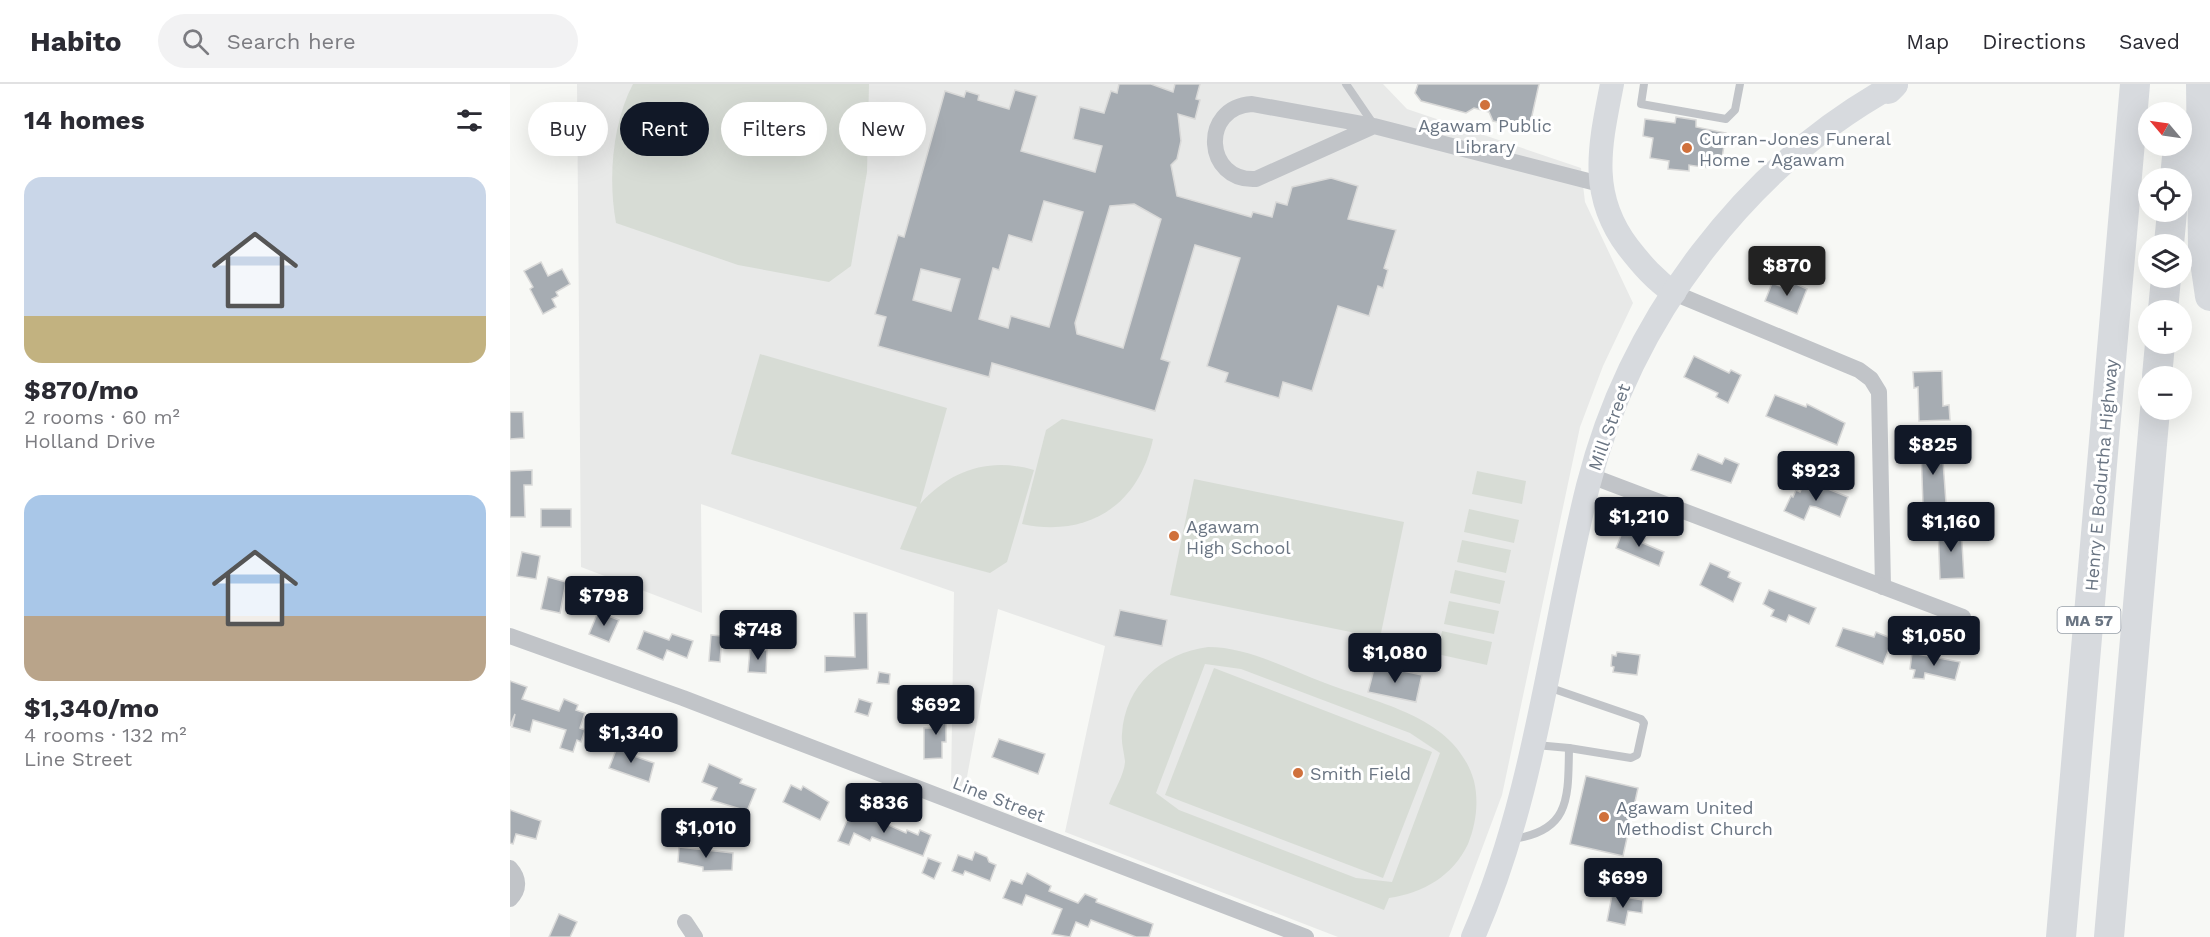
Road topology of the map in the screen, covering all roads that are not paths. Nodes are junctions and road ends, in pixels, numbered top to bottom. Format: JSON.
{"nodes":[{"id":1,"x":1346,"y":84,"type":"edge"},
{"id":2,"x":1612,"y":84,"type":"edge"},
{"id":3,"x":1644,"y":84,"type":"edge"},
{"id":4,"x":1740,"y":84,"type":"edge"},
{"id":5,"x":2135,"y":84,"type":"edge"},
{"id":6,"x":2183,"y":84,"type":"edge"},
{"id":7,"x":2201,"y":84,"type":"edge"},
{"id":8,"x":1893,"y":86,"type":"edge"},
{"id":9,"x":2182,"y":102,"type":"edge"},
{"id":10,"x":1374,"y":126,"type":"junction"},
{"id":11,"x":1600,"y":184,"type":"junction"},
{"id":12,"x":1674,"y":293,"type":"junction"},
{"id":13,"x":2210,"y":296,"type":"edge"},
{"id":14,"x":2154,"y":420,"type":"edge"},
{"id":15,"x":1591,"y":476,"type":"junction"},
{"id":16,"x":1883,"y":587,"type":"junction"},
{"id":17,"x":1963,"y":617,"type":"dead end"},
{"id":18,"x":510,"y":636,"type":"edge"},
{"id":19,"x":1545,"y":686,"type":"junction"},
{"id":20,"x":1533,"y":744,"type":"junction"},
{"id":21,"x":1569,"y":748,"type":"junction"},
{"id":22,"x":1511,"y":839,"type":"junction"},
{"id":23,"x":510,"y":868,"type":"edge"},
{"id":24,"x":510,"y":899,"type":"edge"},
{"id":25,"x":685,"y":922,"type":"dead end"},
{"id":26,"x":695,"y":937,"type":"edge"},
{"id":27,"x":1306,"y":937,"type":"edge"},
{"id":28,"x":1473,"y":937,"type":"edge"},
{"id":29,"x":2061,"y":937,"type":"edge"},
{"id":30,"x":2109,"y":937,"type":"edge"}],
"edges":[{"from":1,"to":10,"type":"lane"},
{"from":2,"to":11,"type":"street"},
{"from":3,"to":4,"type":"lane"},
{"from":5,"to":29,"type":"highway","name":"Henry E Bodurtha Highway","number":"MA 57"},
{"from":6,"to":9,"type":"highway"},
{"from":7,"to":13,"type":"highway"},
{"from":8,"to":12,"type":"street","name":"Mill Street"},
{"from":10,"to":10,"type":"street"},
{"from":10,"to":11,"type":"street"},
{"from":11,"to":12,"type":"street"},
{"from":12,"to":15,"type":"street","name":"Mill Street"},
{"from":12,"to":16,"type":"street"},
{"from":14,"to":30,"type":"highway","number":"MA 57"},
{"from":15,"to":16,"type":"street"},
{"from":15,"to":19,"type":"street","name":"Mill Street"},
{"from":16,"to":17,"type":"street"},
{"from":18,"to":27,"type":"street","name":"Line Street"},
{"from":19,"to":20,"type":"street","name":"Mill Street"},
{"from":19,"to":21,"type":"lane"},
{"from":20,"to":21,"type":"lane"},
{"from":20,"to":22,"type":"street","name":"Mill Street"},
{"from":21,"to":22,"type":"lane"},
{"from":22,"to":28,"type":"street","name":"Mill Street"},
{"from":23,"to":24,"type":"street"},
{"from":25,"to":26,"type":"street"}]}
